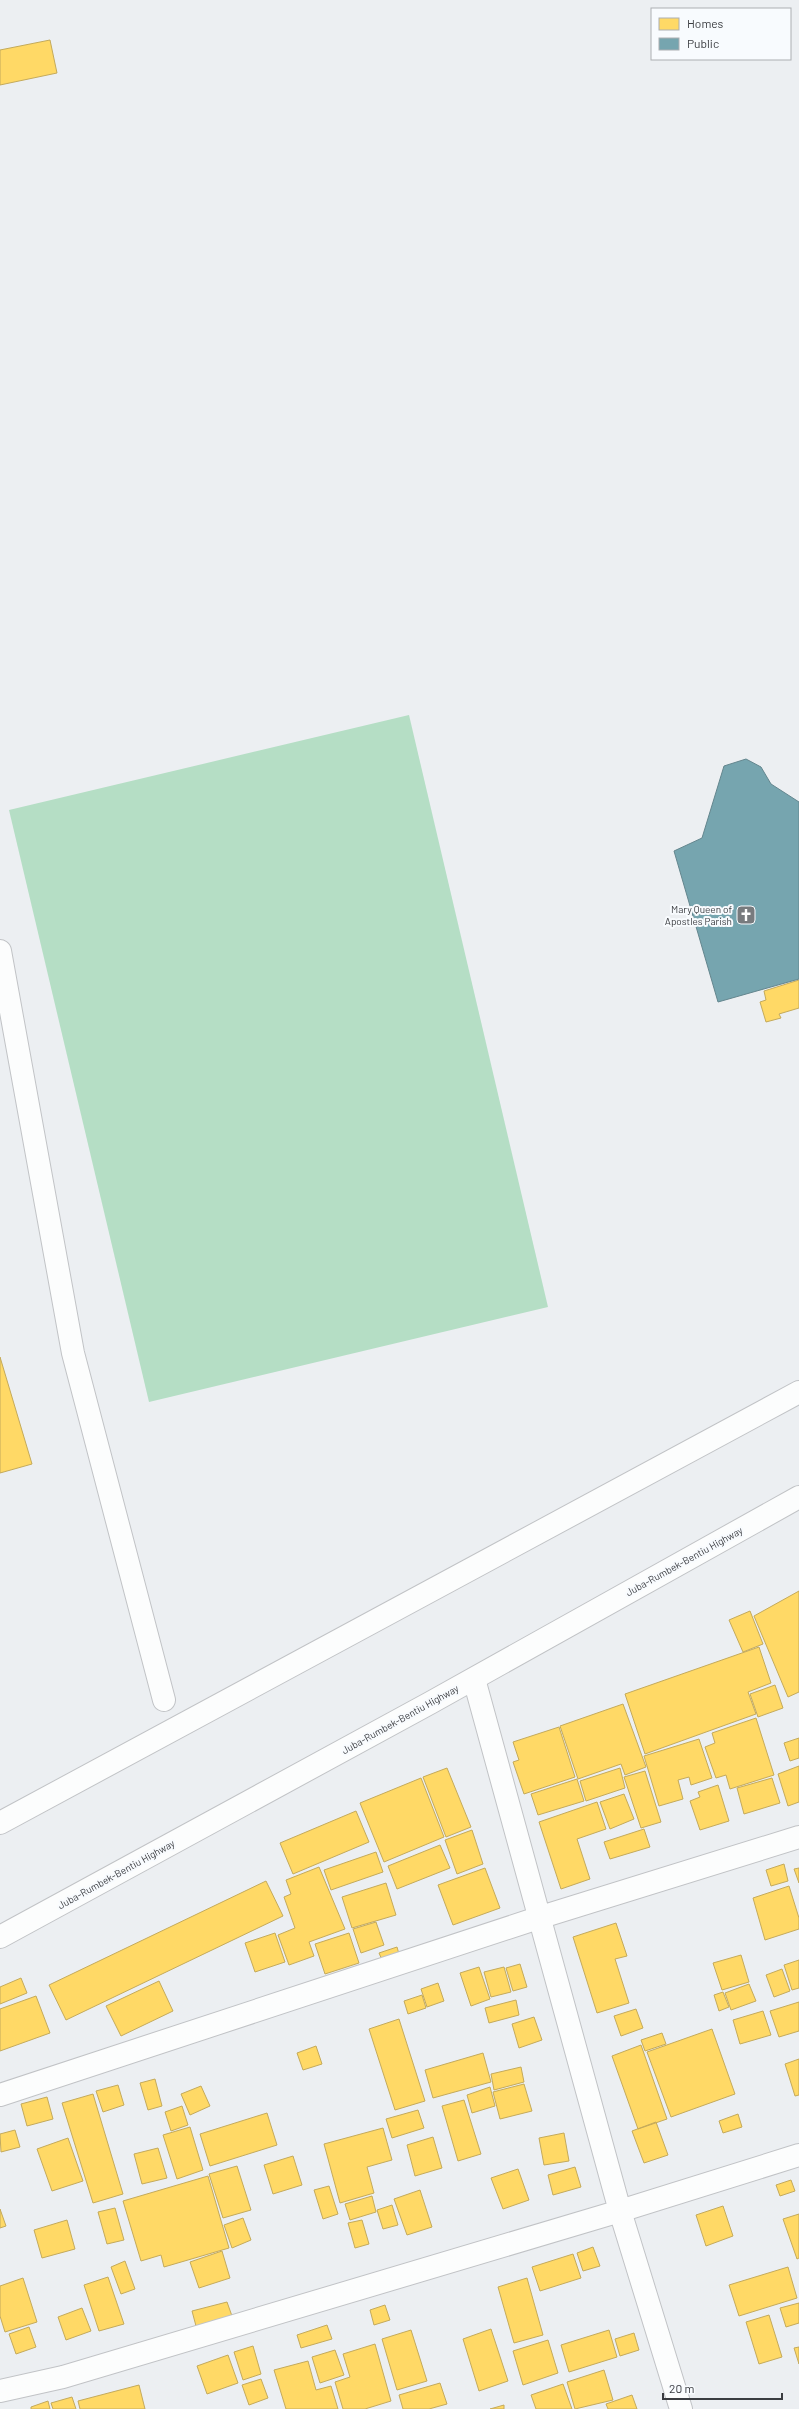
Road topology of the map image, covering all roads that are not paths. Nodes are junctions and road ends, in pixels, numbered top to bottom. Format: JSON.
{"nodes":[{"id":1,"x":0,"y":951,"type":"edge"},
{"id":2,"x":799,"y":1392,"type":"edge"},
{"id":3,"x":799,"y":1497,"type":"edge"},
{"id":4,"x":474,"y":1678,"type":"junction"},
{"id":5,"x":164,"y":1700,"type":"dead end"},
{"id":6,"x":0,"y":1823,"type":"edge"},
{"id":7,"x":799,"y":1837,"type":"edge"},
{"id":8,"x":538,"y":1918,"type":"junction"},
{"id":9,"x":0,"y":1938,"type":"edge"},
{"id":10,"x":0,"y":2095,"type":"edge"},
{"id":11,"x":799,"y":2155,"type":"edge"},
{"id":12,"x":620,"y":2211,"type":"junction"},
{"id":13,"x":0,"y":2391,"type":"edge"},
{"id":14,"x":0,"y":2402,"type":"edge"},
{"id":15,"x":2,"y":2409,"type":"edge"},
{"id":16,"x":681,"y":2409,"type":"edge"}],
"edges":[{"from":1,"to":5,"type":"main road"},
{"from":2,"to":6,"type":"main road"},
{"from":3,"to":4,"type":"main road","name":"Juba-Rumbek-Bentiu Highway"},
{"from":4,"to":8,"type":"main road"},
{"from":4,"to":9,"type":"main road","name":"Juba-Rumbek-Bentiu Highway"},
{"from":7,"to":8,"type":"main road"},
{"from":8,"to":10,"type":"main road"},
{"from":8,"to":12,"type":"main road"},
{"from":11,"to":12,"type":"main road"},
{"from":12,"to":13,"type":"main road"},
{"from":12,"to":16,"type":"main road"},
{"from":14,"to":15,"type":"main road"}]}
